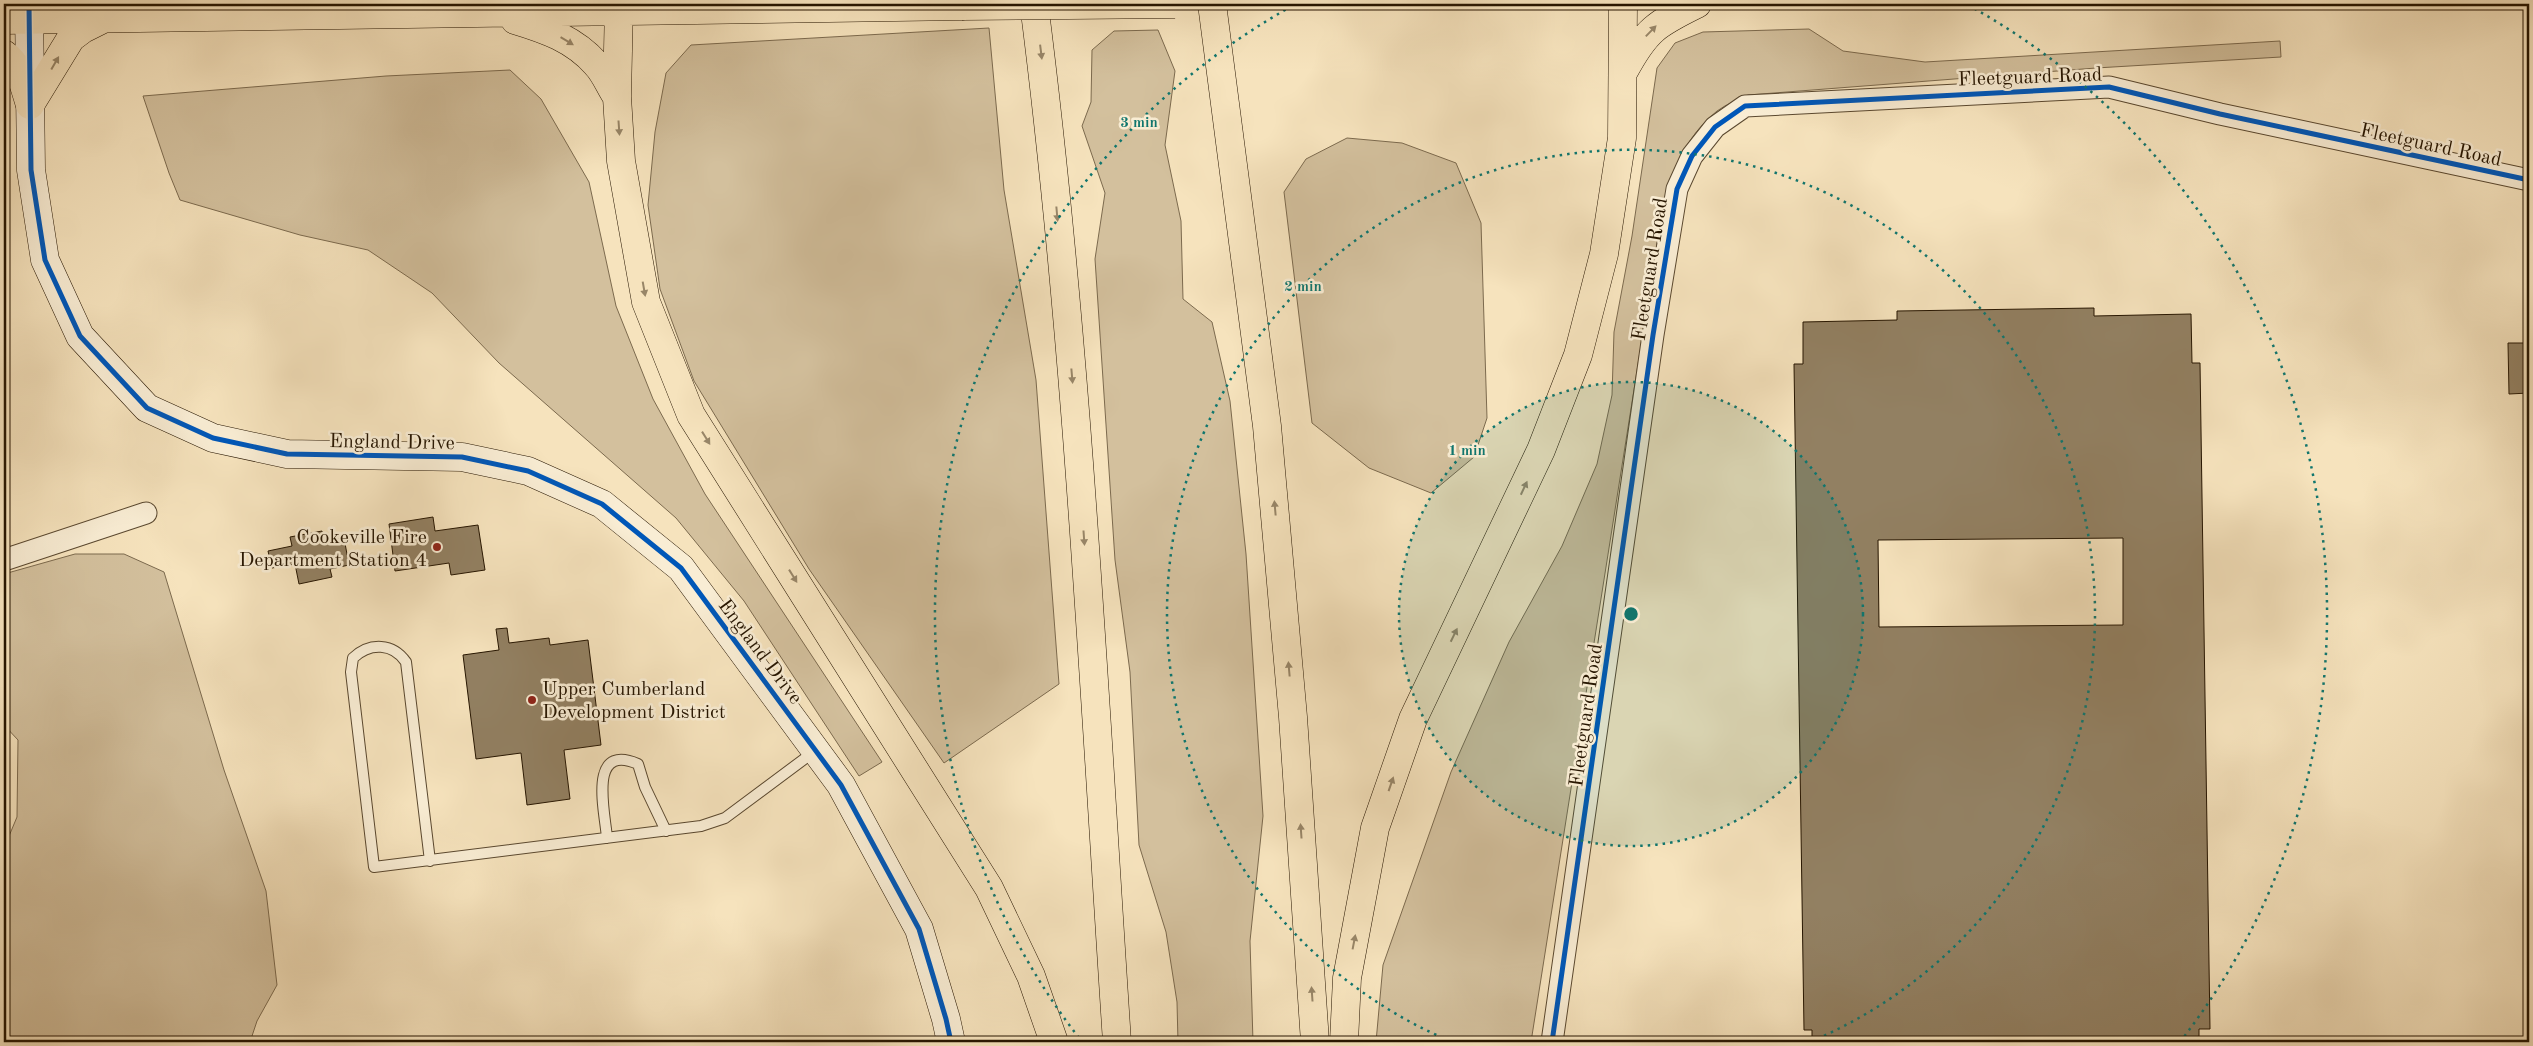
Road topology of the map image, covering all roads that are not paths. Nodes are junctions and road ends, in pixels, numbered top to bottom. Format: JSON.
{"nodes":[{"id":1,"x":1034,"y":4,"type":"edge"},
{"id":2,"x":1175,"y":4,"type":"edge"},
{"id":3,"x":1212,"y":4,"type":"edge"},
{"id":4,"x":1623,"y":4,"type":"edge"},
{"id":5,"x":1697,"y":4,"type":"edge"},
{"id":6,"x":619,"y":7,"type":"edge"},
{"id":7,"x":684,"y":7,"type":"edge"},
{"id":8,"x":489,"y":13,"type":"junction"},
{"id":9,"x":21,"y":15,"type":"edge"},
{"id":10,"x":104,"y":19,"type":"junction"},
{"id":11,"x":4,"y":54,"type":"edge"},
{"id":12,"x":1624,"y":71,"type":"junction"},
{"id":13,"x":617,"y":97,"type":"junction"},
{"id":14,"x":30,"y":105,"type":"junction"},
{"id":15,"x":2529,"y":180,"type":"edge"},
{"id":16,"x":146,"y":513,"type":"dead end"},
{"id":17,"x":4,"y":560,"type":"edge"},
{"id":18,"x":816,"y":750,"type":"junction"},
{"id":19,"x":666,"y":831,"type":"junction"},
{"id":20,"x":607,"y":838,"type":"junction"},
{"id":21,"x":430,"y":860,"type":"junction"},
{"id":22,"x":950,"y":1042,"type":"edge"},
{"id":23,"x":1054,"y":1042,"type":"edge"},
{"id":24,"x":1117,"y":1042,"type":"edge"},
{"id":25,"x":1315,"y":1042,"type":"edge"},
{"id":26,"x":1344,"y":1042,"type":"edge"},
{"id":27,"x":1552,"y":1042,"type":"edge"}],
"edges":[{"from":1,"to":24,"type":"highway","one_way":true},
{"from":2,"to":7,"type":"highway","bridge":true},
{"from":25,"to":3,"type":"highway","one_way":true},
{"from":4,"to":12,"type":"highway"},
{"from":12,"to":5,"type":"highway","one_way":true},
{"from":6,"to":7,"type":"highway"},
{"from":6,"to":8,"type":"highway"},
{"from":6,"to":13,"type":"highway"},
{"from":8,"to":10,"type":"highway"},
{"from":8,"to":13,"type":"highway","one_way":true},
{"from":9,"to":10,"type":"highway"},
{"from":9,"to":14,"type":"street","name":"England Drive"},
{"from":14,"to":10,"type":"highway","one_way":true},
{"from":11,"to":14,"type":"highway"},
{"from":26,"to":12,"type":"highway","one_way":true},
{"from":13,"to":23,"type":"highway","one_way":true},
{"from":14,"to":18,"type":"street","name":"England Drive"},
{"from":15,"to":27,"type":"street","name":"Fleetguard Road"},
{"from":16,"to":17,"type":"street"},
{"from":18,"to":19,"type":"lane"},
{"from":18,"to":22,"type":"street","name":"England Drive"},
{"from":19,"to":20,"type":"lane"},
{"from":19,"to":20,"type":"lane"},
{"from":20,"to":21,"type":"lane"},
{"from":21,"to":21,"type":"lane"}]}
